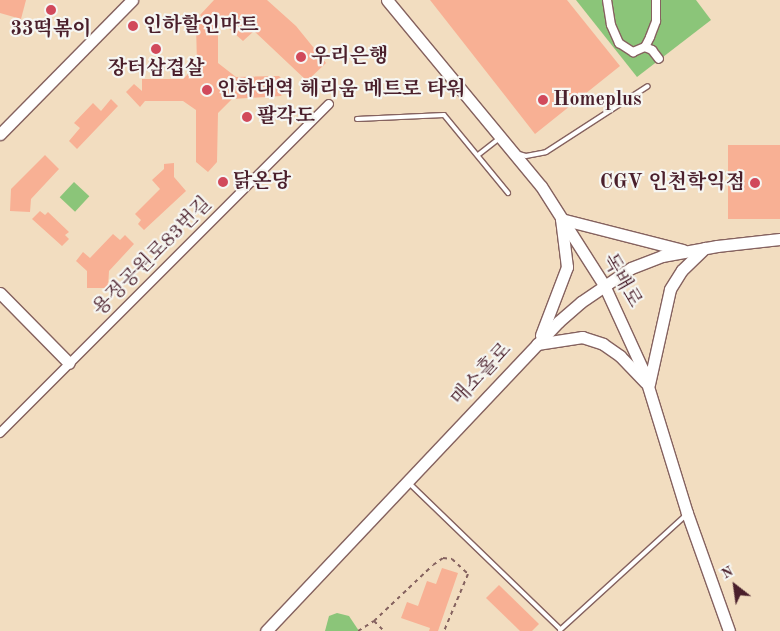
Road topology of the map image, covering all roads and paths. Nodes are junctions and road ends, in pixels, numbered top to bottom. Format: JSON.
{"nodes":[{"id":1,"x":132,"y":0,"type":"edge"},
{"id":2,"x":387,"y":0,"type":"edge"},
{"id":3,"x":607,"y":0,"type":"edge"},
{"id":4,"x":656,"y":0,"type":"edge"},
{"id":5,"x":644,"y":47,"type":"junction"},
{"id":6,"x":660,"y":59,"type":"dead end"},
{"id":7,"x":648,"y":86,"type":"dead end"},
{"id":8,"x":329,"y":104,"type":"dead end"},
{"id":9,"x":357,"y":120,"type":"dead end"},
{"id":10,"x":0,"y":134,"type":"edge"},
{"id":11,"x":502,"y":136,"type":"junction"},
{"id":12,"x":515,"y":152,"type":"junction"},
{"id":13,"x":478,"y":155,"type":"junction"},
{"id":14,"x":508,"y":193,"type":"dead end"},
{"id":15,"x":561,"y":219,"type":"junction"},
{"id":16,"x":780,"y":239,"type":"edge"},
{"id":17,"x":704,"y":248,"type":"junction"},
{"id":18,"x":684,"y":251,"type":"junction"},
{"id":19,"x":604,"y":285,"type":"junction"},
{"id":20,"x":0,"y":293,"type":"edge"},
{"id":21,"x":537,"y":344,"type":"junction"},
{"id":22,"x":69,"y":364,"type":"junction"},
{"id":23,"x":648,"y":386,"type":"junction"},
{"id":24,"x":0,"y":433,"type":"edge"},
{"id":25,"x":407,"y":482,"type":"junction"},
{"id":26,"x":687,"y":513,"type":"junction"},
{"id":27,"x":374,"y":621,"type":"junction"},
{"id":28,"x":559,"y":630,"type":"edge"},
{"id":29,"x":266,"y":631,"type":"edge"},
{"id":30,"x":358,"y":631,"type":"edge"},
{"id":31,"x":384,"y":631,"type":"edge"},
{"id":32,"x":444,"y":631,"type":"edge"},
{"id":33,"x":729,"y":631,"type":"edge"}],
"edges":[{"from":1,"to":10,"type":"main road"},
{"from":2,"to":11,"type":"main road","name":"독배로"},
{"from":3,"to":5,"type":"street"},
{"from":4,"to":5,"type":"street"},
{"from":5,"to":6,"type":"street"},
{"from":7,"to":12,"type":"lane"},
{"from":8,"to":22,"type":"street","name":"용정공원로83번길"},
{"from":9,"to":13,"type":"lane"},
{"from":11,"to":12,"type":"main road","name":"독배로"},
{"from":11,"to":13,"type":"lane"},
{"from":12,"to":15,"type":"main road","name":"독배로"},
{"from":13,"to":14,"type":"lane"},
{"from":15,"to":18,"type":"main road"},
{"from":15,"to":19,"type":"main road","name":"독배로"},
{"from":15,"to":21,"type":"main road"},
{"from":16,"to":17,"type":"main road","name":"매소홀로"},
{"from":17,"to":18,"type":"main road","name":"매소홀로"},
{"from":17,"to":23,"type":"main road"},
{"from":18,"to":19,"type":"main road","name":"매소홀로"},
{"from":19,"to":21,"type":"main road","name":"매소홀로"},
{"from":19,"to":23,"type":"main road","name":"독배로"},
{"from":20,"to":22,"type":"main road"},
{"from":21,"to":23,"type":"main road"},
{"from":21,"to":25,"type":"main road","name":"매소홀로"},
{"from":22,"to":24,"type":"street","name":"용정공원로83번길"},
{"from":23,"to":26,"type":"main road","name":"독배로"},
{"from":25,"to":28,"type":"lane"},
{"from":25,"to":29,"type":"main road","name":"매소홀로"},
{"from":26,"to":28,"type":"lane"},
{"from":26,"to":33,"type":"main road","name":"독배로"},
{"from":27,"to":30,"type":"path"},
{"from":27,"to":31,"type":"path"},
{"from":27,"to":32,"type":"path"}]}
